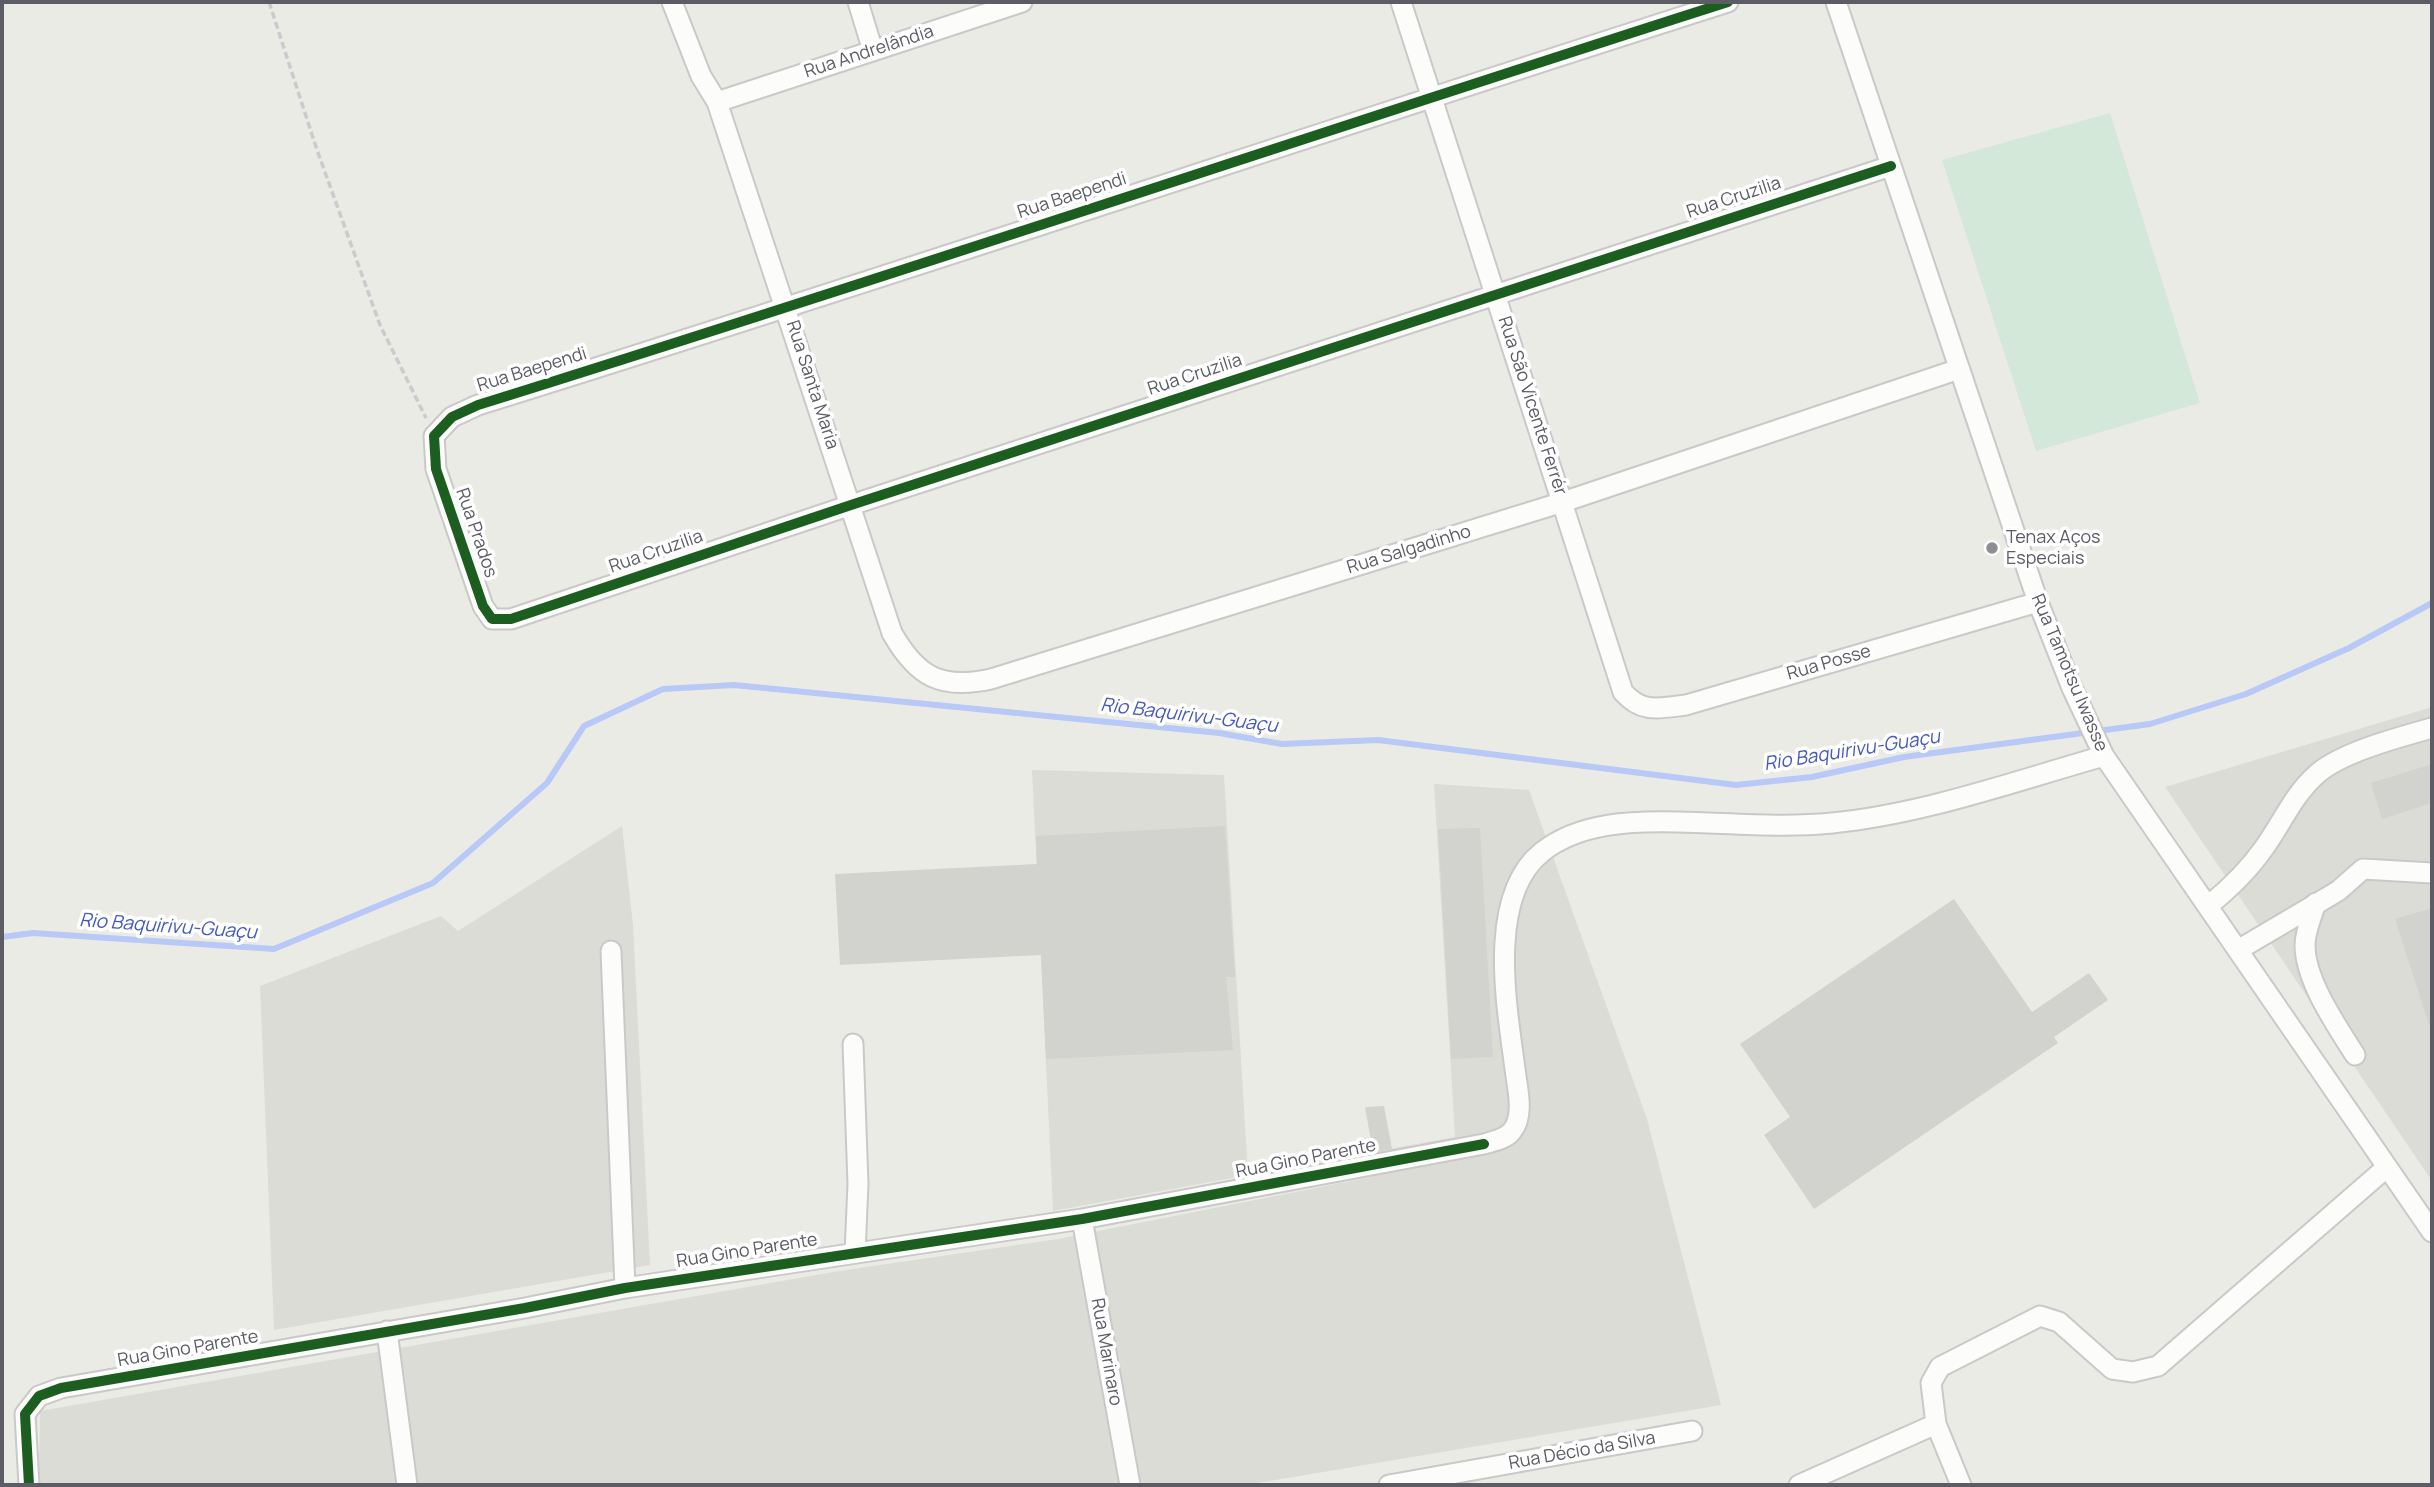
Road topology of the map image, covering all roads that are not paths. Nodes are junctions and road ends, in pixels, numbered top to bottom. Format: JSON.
{"nodes":[{"id":1,"x":672,"y":2,"type":"edge"},
{"id":2,"x":858,"y":2,"type":"edge"},
{"id":3,"x":1022,"y":2,"type":"edge"},
{"id":4,"x":1401,"y":2,"type":"edge"},
{"id":5,"x":1728,"y":2,"type":"edge"},
{"id":6,"x":1836,"y":2,"type":"edge"},
{"id":7,"x":873,"y":51,"type":"junction"},
{"id":8,"x":1431,"y":97,"type":"junction"},
{"id":9,"x":717,"y":102,"type":"junction"},
{"id":10,"x":1891,"y":166,"type":"junction"},
{"id":11,"x":1496,"y":295,"type":"junction"},
{"id":12,"x":786,"y":308,"type":"junction"},
{"id":13,"x":1959,"y":369,"type":"junction"},
{"id":14,"x":434,"y":436,"type":"joint"},
{"id":15,"x":1563,"y":502,"type":"junction"},
{"id":16,"x":851,"y":505,"type":"junction"},
{"id":17,"x":2038,"y":602,"type":"junction"},
{"id":18,"x":887,"y":614,"type":"joint"},
{"id":19,"x":511,"y":620,"type":"joint"},
{"id":20,"x":1623,"y":692,"type":"joint"},
{"id":21,"x":2432,"y":729,"type":"edge"},
{"id":22,"x":2103,"y":753,"type":"junction"},
{"id":23,"x":2432,"y":873,"type":"edge"},
{"id":24,"x":2316,"y":903,"type":"junction"},
{"id":25,"x":2208,"y":906,"type":"junction"},
{"id":26,"x":611,"y":950,"type":"dead end"},
{"id":27,"x":2238,"y":950,"type":"junction"},
{"id":28,"x":853,"y":1044,"type":"dead end"},
{"id":29,"x":2355,"y":1055,"type":"dead end"},
{"id":30,"x":2387,"y":1167,"type":"junction"},
{"id":31,"x":1082,"y":1219,"type":"junction"},
{"id":32,"x":2432,"y":1232,"type":"edge"},
{"id":33,"x":855,"y":1252,"type":"junction"},
{"id":34,"x":625,"y":1288,"type":"junction"},
{"id":35,"x":387,"y":1331,"type":"junction"},
{"id":36,"x":1936,"y":1424,"type":"junction"},
{"id":37,"x":1692,"y":1431,"type":"dead end"},
{"id":38,"x":29,"y":1485,"type":"edge"},
{"id":39,"x":407,"y":1485,"type":"edge"},
{"id":40,"x":1130,"y":1485,"type":"edge"},
{"id":41,"x":1389,"y":1485,"type":"edge"},
{"id":42,"x":1799,"y":1485,"type":"edge"},
{"id":43,"x":1961,"y":1485,"type":"edge"}],
"edges":[{"from":1,"to":9,"type":"street","name":"Rua Santa Maria"},
{"from":2,"to":7,"type":"street"},
{"from":3,"to":7,"type":"street","name":"Rua Andrelândia"},
{"from":4,"to":8,"type":"street","name":"Rua São Vicente Ferrér"},
{"from":5,"to":8,"type":"street","name":"Rua Baependi"},
{"from":6,"to":10,"type":"street","name":"Rua Tamotsu Iwasse"},
{"from":7,"to":9,"type":"street","name":"Rua Andrelândia"},
{"from":8,"to":11,"type":"street","name":"Rua São Vicente Ferrér"},
{"from":8,"to":12,"type":"street","name":"Rua Baependi"},
{"from":9,"to":12,"type":"street","name":"Rua Santa Maria"},
{"from":10,"to":11,"type":"street","name":"Rua Cruzilia"},
{"from":10,"to":13,"type":"street","name":"Rua Tamotsu Iwasse"},
{"from":11,"to":15,"type":"street","name":"Rua São Vicente Ferrér"},
{"from":11,"to":16,"type":"street","name":"Rua Cruzilia"},
{"from":12,"to":14,"type":"street","name":"Rua Baependi"},
{"from":12,"to":16,"type":"street","name":"Rua Santa Maria"},
{"from":13,"to":15,"type":"street","name":"Rua Salgadinho"},
{"from":13,"to":17,"type":"street","name":"Rua Tamotsu Iwasse"},
{"from":14,"to":19,"type":"street","name":"Rua Prados"},
{"from":15,"to":18,"type":"street","name":"Rua Salgadinho"},
{"from":15,"to":20,"type":"street","name":"Rua São Vicente Ferrér"},
{"from":16,"to":18,"type":"street","name":"Rua Santa Maria"},
{"from":16,"to":19,"type":"street","name":"Rua Cruzilia"},
{"from":17,"to":20,"type":"street","name":"Rua Posse"},
{"from":17,"to":22,"type":"street","name":"Rua Tamotsu Iwasse"},
{"from":21,"to":25,"type":"street"},
{"from":22,"to":25,"type":"street","name":"Rua Tamotsu Iwasse"},
{"from":22,"to":31,"type":"street","name":"Rua Gino Parente"},
{"from":23,"to":24,"type":"street"},
{"from":24,"to":27,"type":"street"},
{"from":24,"to":29,"type":"street"},
{"from":25,"to":27,"type":"street","name":"Rua Tamotsu Iwasse"},
{"from":26,"to":34,"type":"street"},
{"from":27,"to":30,"type":"street","name":"Rua Tamotsu Iwasse"},
{"from":28,"to":33,"type":"street"},
{"from":30,"to":32,"type":"street","name":"Rua Tamotsu Iwasse"},
{"from":30,"to":36,"type":"street"},
{"from":31,"to":33,"type":"street","name":"Rua Gino Parente"},
{"from":31,"to":40,"type":"street","name":"Rua Marinaro"},
{"from":33,"to":34,"type":"street","name":"Rua Gino Parente"},
{"from":34,"to":35,"type":"street","name":"Rua Gino Parente"},
{"from":35,"to":38,"type":"street","name":"Rua Gino Parente"},
{"from":35,"to":39,"type":"street"},
{"from":36,"to":42,"type":"street"},
{"from":36,"to":43,"type":"street"},
{"from":37,"to":41,"type":"street","name":"Rua Décio da Silva"}]}
